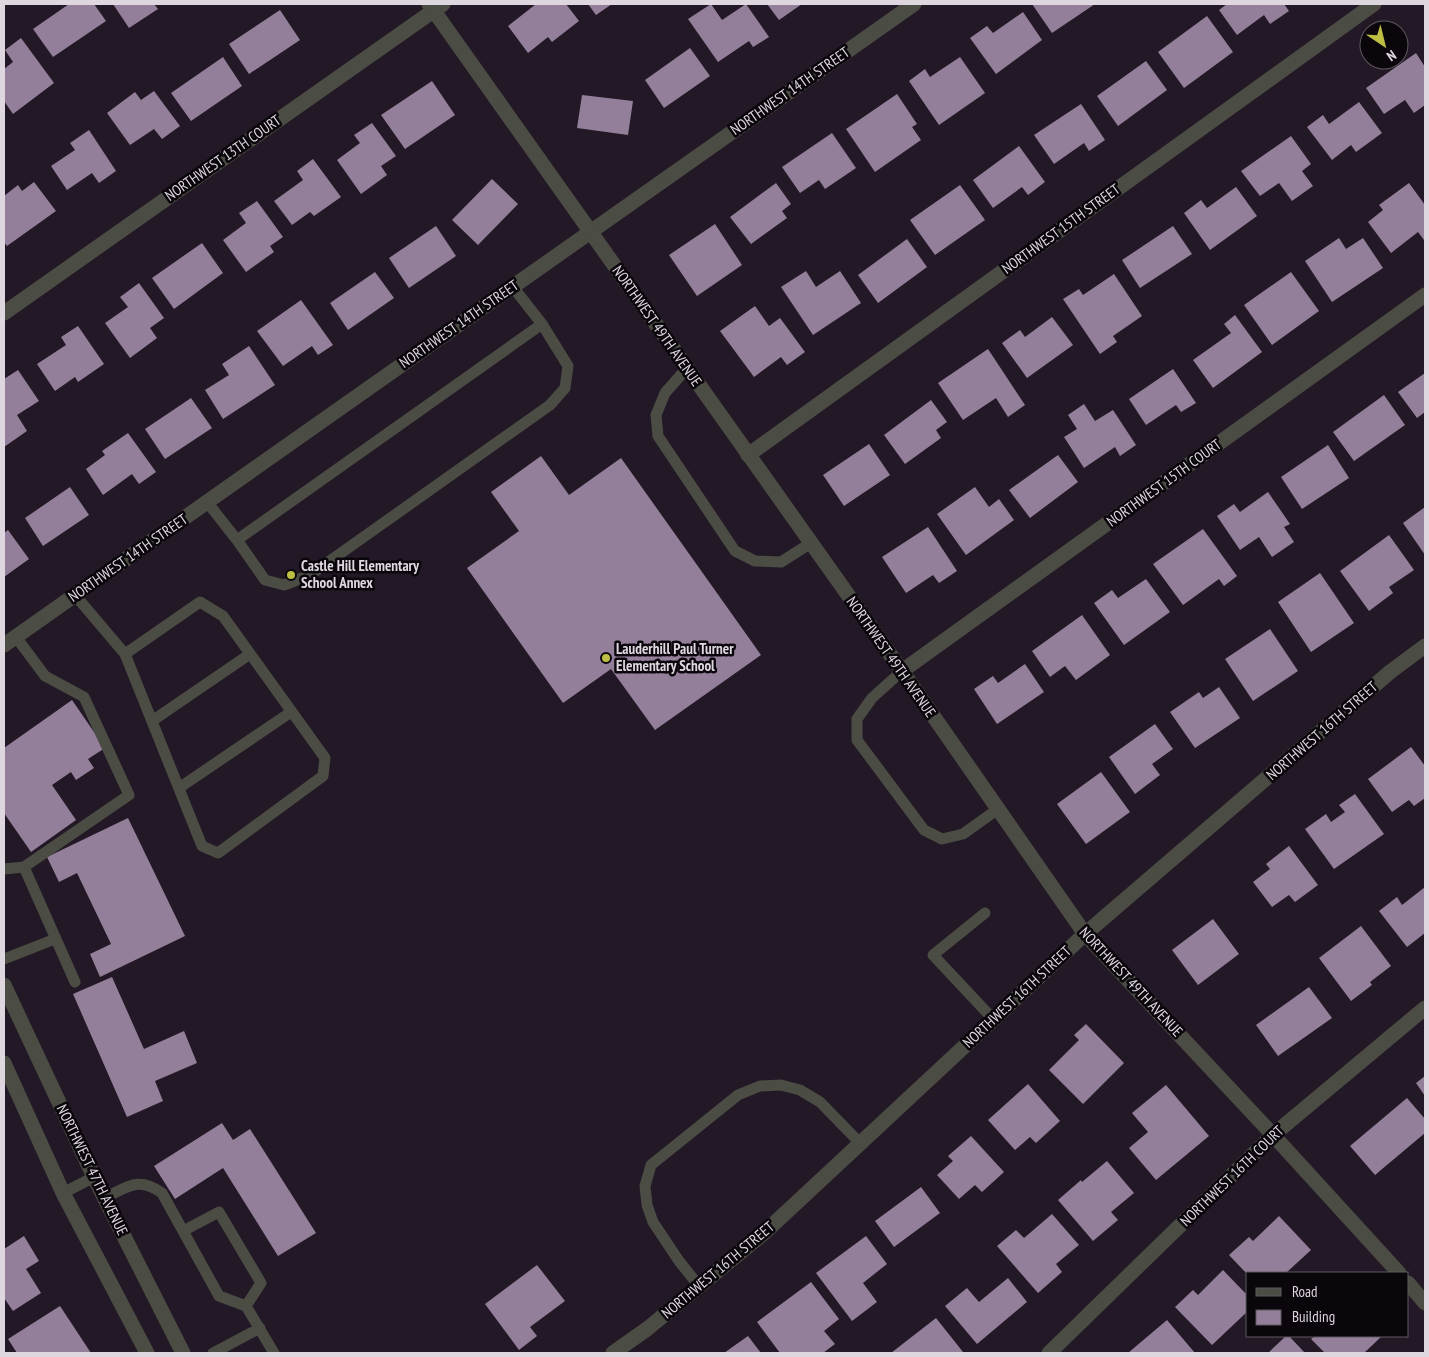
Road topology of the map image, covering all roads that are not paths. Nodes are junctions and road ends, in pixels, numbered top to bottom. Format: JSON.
{"nodes":[{"id":1,"x":914,"y":4,"type":"edge"},
{"id":2,"x":1374,"y":4,"type":"edge"},
{"id":3,"x":435,"y":6,"type":"edge"},
{"id":4,"x":590,"y":232,"type":"junction"},
{"id":5,"x":513,"y":287,"type":"junction"},
{"id":6,"x":1425,"y":295,"type":"edge"},
{"id":7,"x":4,"y":313,"type":"edge"},
{"id":8,"x":542,"y":324,"type":"junction"},
{"id":9,"x":687,"y":368,"type":"junction"},
{"id":10,"x":748,"y":455,"type":"junction"},
{"id":11,"x":206,"y":502,"type":"junction"},
{"id":12,"x":237,"y":540,"type":"junction"},
{"id":13,"x":811,"y":544,"type":"junction"},
{"id":14,"x":75,"y":595,"type":"junction"},
{"id":15,"x":10,"y":641,"type":"edge"},
{"id":16,"x":1425,"y":646,"type":"edge"},
{"id":17,"x":125,"y":654,"type":"junction"},
{"id":18,"x":250,"y":654,"type":"junction"},
{"id":19,"x":902,"y":671,"type":"junction"},
{"id":20,"x":291,"y":712,"type":"junction"},
{"id":21,"x":152,"y":720,"type":"junction"},
{"id":22,"x":179,"y":788,"type":"junction"},
{"id":23,"x":998,"y":809,"type":"junction"},
{"id":24,"x":24,"y":866,"type":"junction"},
{"id":25,"x":4,"y":869,"type":"edge"},
{"id":26,"x":985,"y":913,"type":"dead end"},
{"id":27,"x":1085,"y":934,"type":"junction"},
{"id":28,"x":55,"y":939,"type":"junction"},
{"id":29,"x":4,"y":959,"type":"edge"},
{"id":30,"x":75,"y":982,"type":"dead end"},
{"id":31,"x":4,"y":985,"type":"edge"},
{"id":32,"x":1425,"y":1008,"type":"edge"},
{"id":33,"x":993,"y":1019,"type":"junction"},
{"id":34,"x":4,"y":1063,"type":"edge"},
{"id":35,"x":1274,"y":1135,"type":"junction"},
{"id":36,"x":860,"y":1143,"type":"junction"},
{"id":37,"x":94,"y":1177,"type":"junction"},
{"id":38,"x":63,"y":1192,"type":"junction"},
{"id":39,"x":104,"y":1198,"type":"junction"},
{"id":40,"x":183,"y":1231,"type":"junction"},
{"id":41,"x":1397,"y":1272,"type":"edge"},
{"id":42,"x":1409,"y":1285,"type":"edge"},
{"id":43,"x":699,"y":1286,"type":"junction"},
{"id":44,"x":1425,"y":1303,"type":"edge"},
{"id":45,"x":246,"y":1306,"type":"junction"},
{"id":46,"x":260,"y":1328,"type":"junction"},
{"id":47,"x":147,"y":1353,"type":"edge"},
{"id":48,"x":184,"y":1353,"type":"edge"},
{"id":49,"x":213,"y":1353,"type":"edge"},
{"id":50,"x":274,"y":1353,"type":"edge"},
{"id":51,"x":613,"y":1353,"type":"edge"},
{"id":52,"x":1048,"y":1353,"type":"edge"}],
"edges":[{"from":1,"to":4,"type":"street","name":"NORTHWEST 14TH STREET"},
{"from":2,"to":10,"type":"street","name":"NORTHWEST 15TH STREET"},
{"from":3,"to":4,"type":"street","name":"NORTHWEST 49TH AVENUE"},
{"from":3,"to":7,"type":"street","name":"NORTHWEST 13TH COURT"},
{"from":4,"to":5,"type":"street","name":"NORTHWEST 14TH STREET"},
{"from":4,"to":9,"type":"street","name":"NORTHWEST 49TH AVENUE"},
{"from":5,"to":8,"type":"lane"},
{"from":5,"to":11,"type":"street","name":"NORTHWEST 14TH STREET"},
{"from":6,"to":19,"type":"street","name":"NORTHWEST 15TH COURT"},
{"from":8,"to":12,"type":"lane"},
{"from":8,"to":12,"type":"lane"},
{"from":9,"to":10,"type":"street","name":"NORTHWEST 49TH AVENUE"},
{"from":9,"to":13,"type":"lane"},
{"from":10,"to":13,"type":"street","name":"NORTHWEST 49TH AVENUE"},
{"from":11,"to":12,"type":"lane"},
{"from":11,"to":14,"type":"street","name":"NORTHWEST 14TH STREET"},
{"from":13,"to":19,"type":"street","name":"NORTHWEST 49TH AVENUE"},
{"from":14,"to":15,"type":"street","name":"NORTHWEST 14TH STREET"},
{"from":14,"to":17,"type":"lane"},
{"from":15,"to":24,"type":"lane"},
{"from":16,"to":27,"type":"street","name":"NORTHWEST 16TH STREET"},
{"from":17,"to":18,"type":"lane"},
{"from":17,"to":21,"type":"lane"},
{"from":18,"to":20,"type":"lane"},
{"from":18,"to":21,"type":"lane"},
{"from":19,"to":23,"type":"street","name":"NORTHWEST 49TH AVENUE"},
{"from":19,"to":23,"type":"lane"},
{"from":20,"to":22,"type":"lane"},
{"from":20,"to":22,"type":"lane"},
{"from":21,"to":22,"type":"lane"},
{"from":23,"to":27,"type":"street","name":"NORTHWEST 49TH AVENUE"},
{"from":24,"to":25,"type":"lane"},
{"from":24,"to":28,"type":"lane"},
{"from":26,"to":33,"type":"lane"},
{"from":27,"to":33,"type":"street","name":"NORTHWEST 16TH STREET"},
{"from":27,"to":35,"type":"street","name":"NORTHWEST 49TH AVENUE"},
{"from":28,"to":29,"type":"lane"},
{"from":28,"to":30,"type":"lane"},
{"from":31,"to":37,"type":"street","name":"NORTHWEST 47TH AVENUE"},
{"from":32,"to":35,"type":"street","name":"NORTHWEST 16TH COURT"},
{"from":33,"to":36,"type":"street","name":"NORTHWEST 16TH STREET"},
{"from":34,"to":38,"type":"street"},
{"from":35,"to":41,"type":"street","name":"NORTHWEST 49TH AVENUE"},
{"from":35,"to":52,"type":"street","name":"NORTHWEST 16TH COURT"},
{"from":36,"to":43,"type":"street","name":"NORTHWEST 16TH STREET"},
{"from":36,"to":43,"type":"lane"},
{"from":37,"to":38,"type":"lane"},
{"from":37,"to":39,"type":"street","name":"NORTHWEST 47TH AVENUE"},
{"from":38,"to":47,"type":"street"},
{"from":39,"to":40,"type":"lane"},
{"from":39,"to":48,"type":"street","name":"NORTHWEST 47TH AVENUE"},
{"from":40,"to":45,"type":"lane"},
{"from":40,"to":45,"type":"lane"},
{"from":42,"to":44,"type":"street"},
{"from":43,"to":51,"type":"street","name":"NORTHWEST 16TH STREET"},
{"from":45,"to":46,"type":"lane"},
{"from":46,"to":49,"type":"lane"},
{"from":46,"to":50,"type":"lane"}]}
